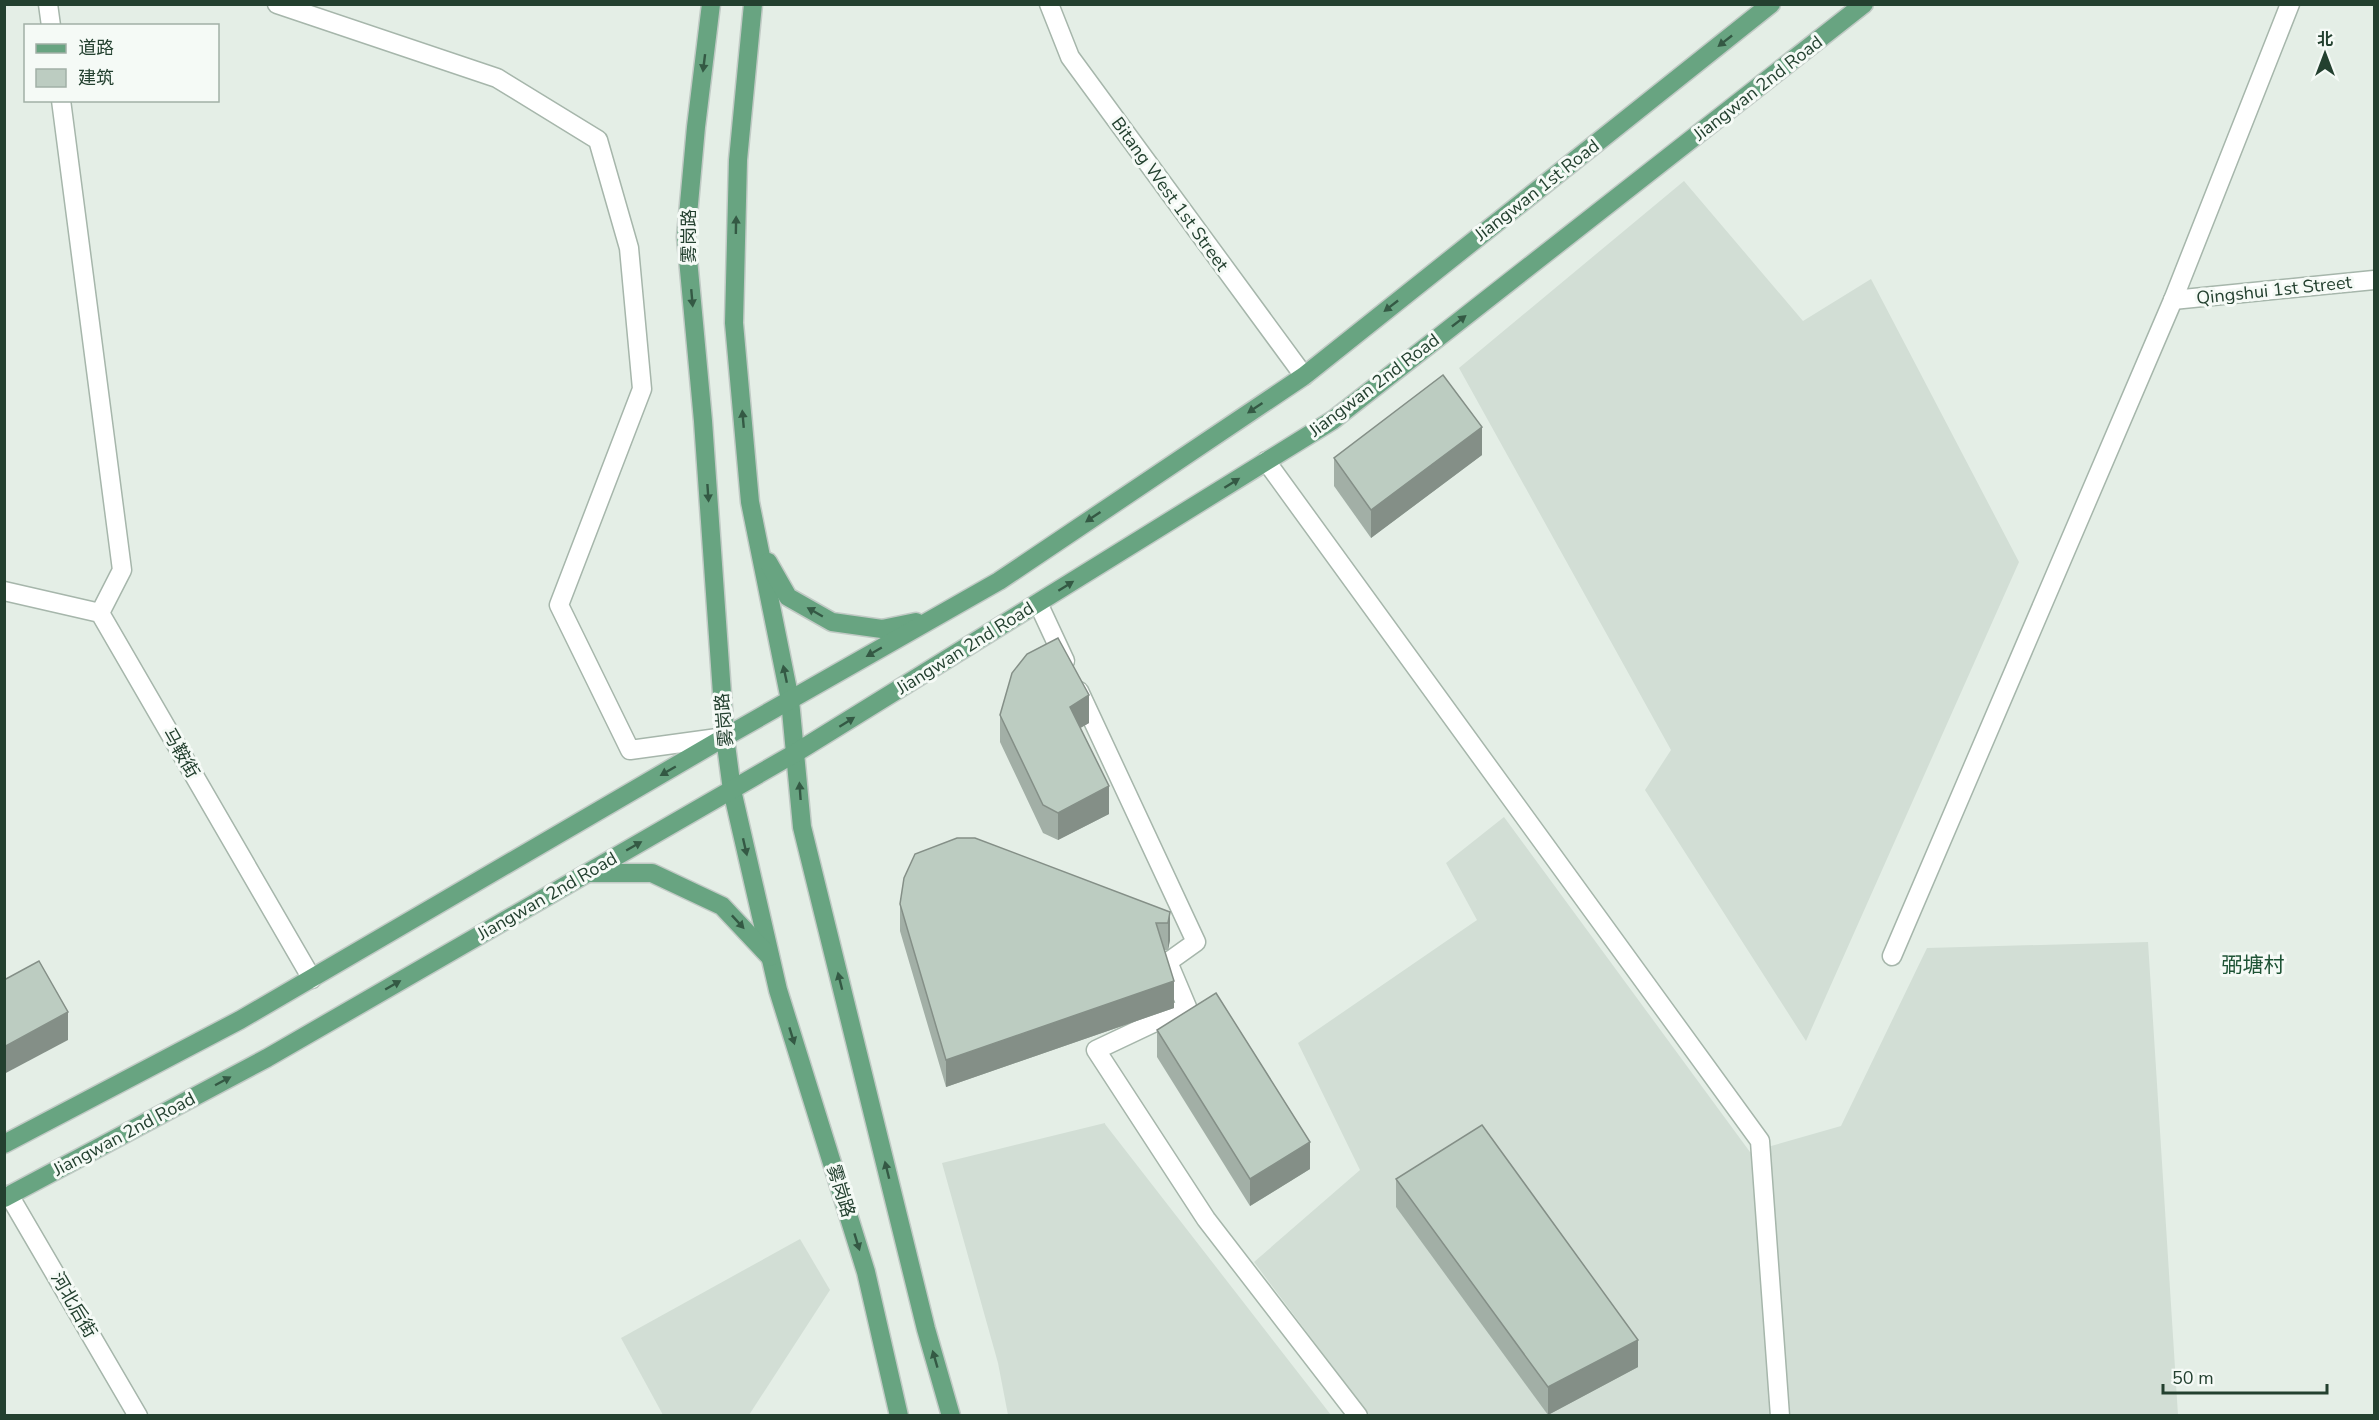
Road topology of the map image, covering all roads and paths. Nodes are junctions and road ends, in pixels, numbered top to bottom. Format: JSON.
{"nodes":[{"id":1,"x":48,"y":4,"type":"edge"},
{"id":2,"x":277,"y":4,"type":"edge"},
{"id":3,"x":711,"y":4,"type":"edge"},
{"id":4,"x":753,"y":4,"type":"edge"},
{"id":5,"x":1049,"y":4,"type":"edge"},
{"id":6,"x":1771,"y":4,"type":"edge"},
{"id":7,"x":1864,"y":4,"type":"edge"},
{"id":8,"x":2290,"y":4,"type":"edge"},
{"id":9,"x":51,"y":24,"type":"edge"},
{"id":10,"x":61,"y":102,"type":"edge"},
{"id":11,"x":2374,"y":280,"type":"edge"},
{"id":12,"x":2173,"y":300,"type":"junction"},
{"id":13,"x":1304,"y":376,"type":"junction"},
{"id":14,"x":1266,"y":461,"type":"junction"},
{"id":15,"x":759,"y":546,"type":"junction"},
{"id":16,"x":4,"y":591,"type":"edge"},
{"id":17,"x":1038,"y":603,"type":"junction"},
{"id":18,"x":100,"y":613,"type":"junction"},
{"id":19,"x":933,"y":619,"type":"junction"},
{"id":20,"x":790,"y":700,"type":"junction"},
{"id":21,"x":725,"y":737,"type":"junction"},
{"id":22,"x":797,"y":752,"type":"junction"},
{"id":23,"x":732,"y":790,"type":"junction"},
{"id":24,"x":588,"y":873,"type":"junction"},
{"id":25,"x":1892,"y":956,"type":"dead end"},
{"id":26,"x":770,"y":957,"type":"junction"},
{"id":27,"x":312,"y":979,"type":"junction"},
{"id":28,"x":4,"y":1144,"type":"edge"},
{"id":29,"x":7,"y":1197,"type":"edge"},
{"id":30,"x":138,"y":1416,"type":"edge"},
{"id":31,"x":899,"y":1416,"type":"edge"},
{"id":32,"x":951,"y":1416,"type":"edge"},
{"id":33,"x":1358,"y":1416,"type":"edge"},
{"id":34,"x":1780,"y":1416,"type":"edge"}],
"edges":[{"from":1,"to":9,"type":"street"},
{"from":2,"to":21,"type":"street"},
{"from":3,"to":21,"type":"main road","name":"雾岗路","one_way":true},
{"from":15,"to":4,"type":"main road","one_way":true},
{"from":5,"to":13,"type":"street","name":"Bitang West 1st Street"},
{"from":6,"to":13,"type":"main road","name":"Jiangwan 1st Road","one_way":true},
{"from":14,"to":7,"type":"main road","name":"Jiangwan 2nd Road","one_way":true},
{"from":8,"to":12,"type":"street"},
{"from":10,"to":18,"type":"street"},
{"from":11,"to":12,"type":"street","name":"Qingshui 1st Street"},
{"from":12,"to":25,"type":"street"},
{"from":13,"to":19,"type":"main road","one_way":true},
{"from":17,"to":14,"type":"main road","name":"Jiangwan 2nd Road","one_way":true},
{"from":14,"to":34,"type":"street"},
{"from":19,"to":15,"type":"main road","one_way":true},
{"from":20,"to":15,"type":"main road","one_way":true},
{"from":16,"to":18,"type":"street"},
{"from":22,"to":17,"type":"main road","name":"Jiangwan 2nd Road","one_way":true},
{"from":17,"to":33,"type":"street"},
{"from":18,"to":27,"type":"street","name":"马鞍街"},
{"from":19,"to":20,"type":"main road","one_way":true},
{"from":20,"to":21,"type":"main road"},
{"from":20,"to":22,"type":"main road"},
{"from":21,"to":23,"type":"main road","name":"雾岗路"},
{"from":21,"to":27,"type":"main road","one_way":true},
{"from":22,"to":23,"type":"main road","name":"Jiangwan 2nd Road"},
{"from":32,"to":22,"type":"main road","one_way":true},
{"from":24,"to":23,"type":"main road","name":"Jiangwan 2nd Road","one_way":true},
{"from":23,"to":26,"type":"main road","name":"雾岗路","one_way":true},
{"from":24,"to":26,"type":"main road","one_way":true},
{"from":29,"to":24,"type":"main road","name":"Jiangwan 2nd Road","one_way":true},
{"from":26,"to":31,"type":"main road","name":"雾岗路","one_way":true},
{"from":27,"to":28,"type":"main road"},
{"from":29,"to":30,"type":"street","name":"河北后街"}]}
